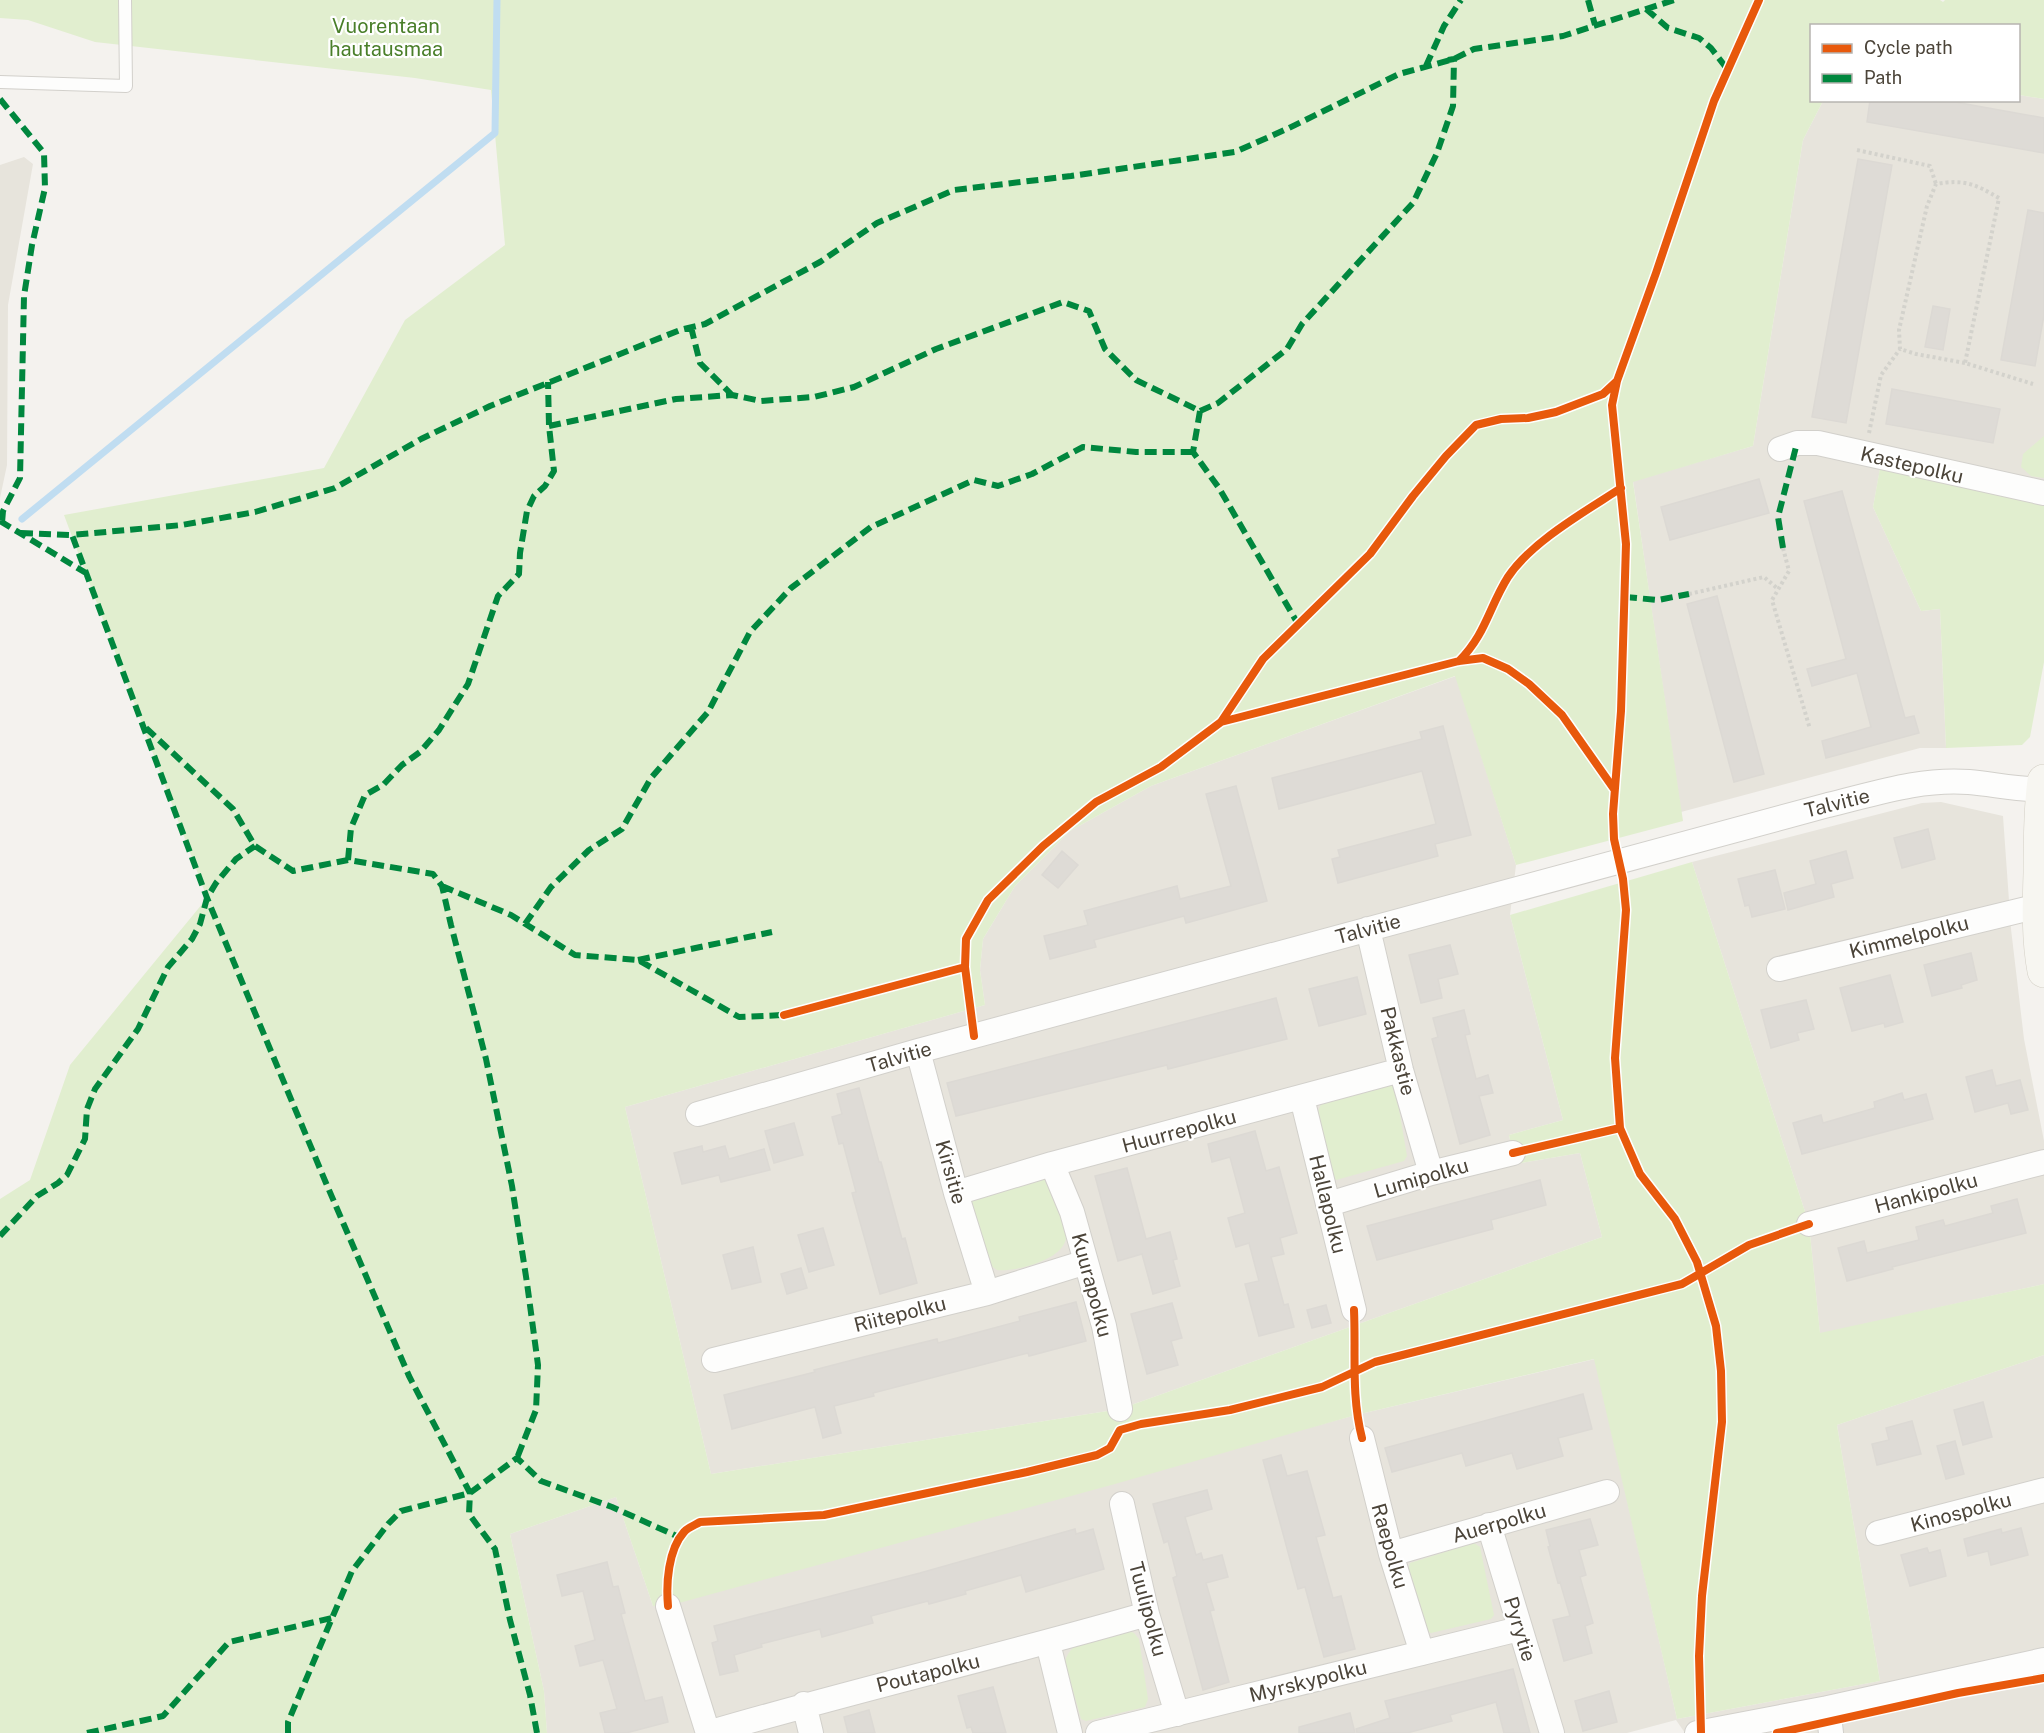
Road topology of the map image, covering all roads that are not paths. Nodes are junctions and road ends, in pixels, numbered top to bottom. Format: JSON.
{"nodes":[{"id":1,"x":125,"y":0,"type":"edge"},
{"id":2,"x":0,"y":82,"type":"edge"},
{"id":3,"x":1780,"y":449,"type":"dead end"},
{"id":4,"x":2044,"y":494,"type":"edge"},
{"id":5,"x":2043,"y":785,"type":"edge"},
{"id":6,"x":2039,"y":906,"type":"junction"},
{"id":7,"x":1368,"y":929,"type":"junction"},
{"id":8,"x":2043,"y":958,"type":"edge"},
{"id":9,"x":1779,"y":969,"type":"dead end"},
{"id":10,"x":918,"y":1051,"type":"junction"},
{"id":11,"x":1401,"y":1070,"type":"junction"},
{"id":12,"x":1302,"y":1098,"type":"junction"},
{"id":13,"x":698,"y":1114,"type":"dead end"},
{"id":14,"x":1513,"y":1154,"type":"dead end"},
{"id":15,"x":2044,"y":1162,"type":"edge"},
{"id":16,"x":1052,"y":1164,"type":"junction"},
{"id":17,"x":1431,"y":1173,"type":"junction"},
{"id":18,"x":956,"y":1193,"type":"junction"},
{"id":19,"x":1329,"y":1204,"type":"junction"},
{"id":20,"x":1809,"y":1224,"type":"dead end"},
{"id":21,"x":1086,"y":1262,"type":"junction"},
{"id":22,"x":987,"y":1293,"type":"junction"},
{"id":23,"x":1354,"y":1310,"type":"dead end"},
{"id":24,"x":714,"y":1360,"type":"dead end"},
{"id":25,"x":1120,"y":1409,"type":"dead end"},
{"id":26,"x":1362,"y":1438,"type":"dead end"},
{"id":27,"x":2044,"y":1490,"type":"edge"},
{"id":28,"x":1607,"y":1492,"type":"dead end"},
{"id":29,"x":1122,"y":1504,"type":"dead end"},
{"id":30,"x":1489,"y":1525,"type":"junction"},
{"id":31,"x":1878,"y":1533,"type":"dead end"},
{"id":32,"x":1391,"y":1554,"type":"junction"},
{"id":33,"x":668,"y":1606,"type":"dead end"},
{"id":34,"x":1147,"y":1614,"type":"junction"},
{"id":35,"x":1519,"y":1629,"type":"junction"},
{"id":36,"x":1048,"y":1643,"type":"junction"},
{"id":37,"x":1422,"y":1653,"type":"junction"},
{"id":38,"x":2044,"y":1660,"type":"edge"},
{"id":39,"x":804,"y":1704,"type":"junction"},
{"id":40,"x":1828,"y":1708,"type":"junction"},
{"id":41,"x":1178,"y":1714,"type":"junction"},
{"id":42,"x":708,"y":1733,"type":"edge"},
{"id":43,"x":811,"y":1733,"type":"edge"},
{"id":44,"x":1070,"y":1733,"type":"edge"},
{"id":45,"x":1098,"y":1733,"type":"edge"},
{"id":46,"x":1552,"y":1733,"type":"edge"},
{"id":47,"x":1697,"y":1733,"type":"edge"},
{"id":48,"x":1831,"y":1733,"type":"edge"}],
"edges":[{"from":1,"to":2,"type":"lane"},
{"from":3,"to":4,"type":"street","name":"Kastepolku"},
{"from":5,"to":6,"type":"street"},
{"from":5,"to":7,"type":"street","name":"Talvitie"},
{"from":6,"to":8,"type":"street"},
{"from":6,"to":9,"type":"street","name":"Kimmelpolku"},
{"from":7,"to":10,"type":"street","name":"Talvitie"},
{"from":7,"to":11,"type":"street","name":"Pakkastie"},
{"from":10,"to":13,"type":"street","name":"Talvitie"},
{"from":10,"to":18,"type":"street","name":"Kirsitie"},
{"from":11,"to":12,"type":"street","name":"Huurrepolku"},
{"from":11,"to":17,"type":"street","name":"Pakkastie"},
{"from":12,"to":16,"type":"street","name":"Huurrepolku"},
{"from":12,"to":19,"type":"street","name":"Hallapolku"},
{"from":14,"to":17,"type":"street","name":"Lumipolku"},
{"from":15,"to":20,"type":"street","name":"Hankipolku"},
{"from":16,"to":18,"type":"street","name":"Huurrepolku"},
{"from":16,"to":21,"type":"street","name":"Kuurapolku"},
{"from":17,"to":19,"type":"street","name":"Lumipolku"},
{"from":18,"to":22,"type":"street","name":"Kirsitie"},
{"from":19,"to":23,"type":"street","name":"Hallapolku"},
{"from":21,"to":22,"type":"street","name":"Riitepolku"},
{"from":21,"to":25,"type":"street","name":"Kuurapolku"},
{"from":22,"to":24,"type":"street","name":"Riitepolku"},
{"from":26,"to":32,"type":"street","name":"Raepolku"},
{"from":27,"to":31,"type":"street","name":"Kinospolku"},
{"from":28,"to":30,"type":"street","name":"Auerpolku"},
{"from":29,"to":34,"type":"street","name":"Tuulipolku"},
{"from":30,"to":32,"type":"street","name":"Auerpolku"},
{"from":30,"to":35,"type":"street","name":"Pyrytie"},
{"from":32,"to":37,"type":"street","name":"Raepolku"},
{"from":33,"to":42,"type":"street"},
{"from":34,"to":36,"type":"street","name":"Poutapolku"},
{"from":34,"to":41,"type":"street","name":"Tuulipolku"},
{"from":35,"to":37,"type":"street","name":"Myrskypolku"},
{"from":35,"to":46,"type":"street","name":"Pyrytie"},
{"from":36,"to":39,"type":"street","name":"Poutapolku"},
{"from":36,"to":44,"type":"street"},
{"from":37,"to":41,"type":"street","name":"Myrskypolku"},
{"from":38,"to":40,"type":"street"},
{"from":39,"to":42,"type":"street","name":"Poutapolku"},
{"from":39,"to":43,"type":"street"},
{"from":40,"to":47,"type":"street"},
{"from":40,"to":48,"type":"street"},
{"from":41,"to":45,"type":"street","name":"Myrskypolku"}]}
